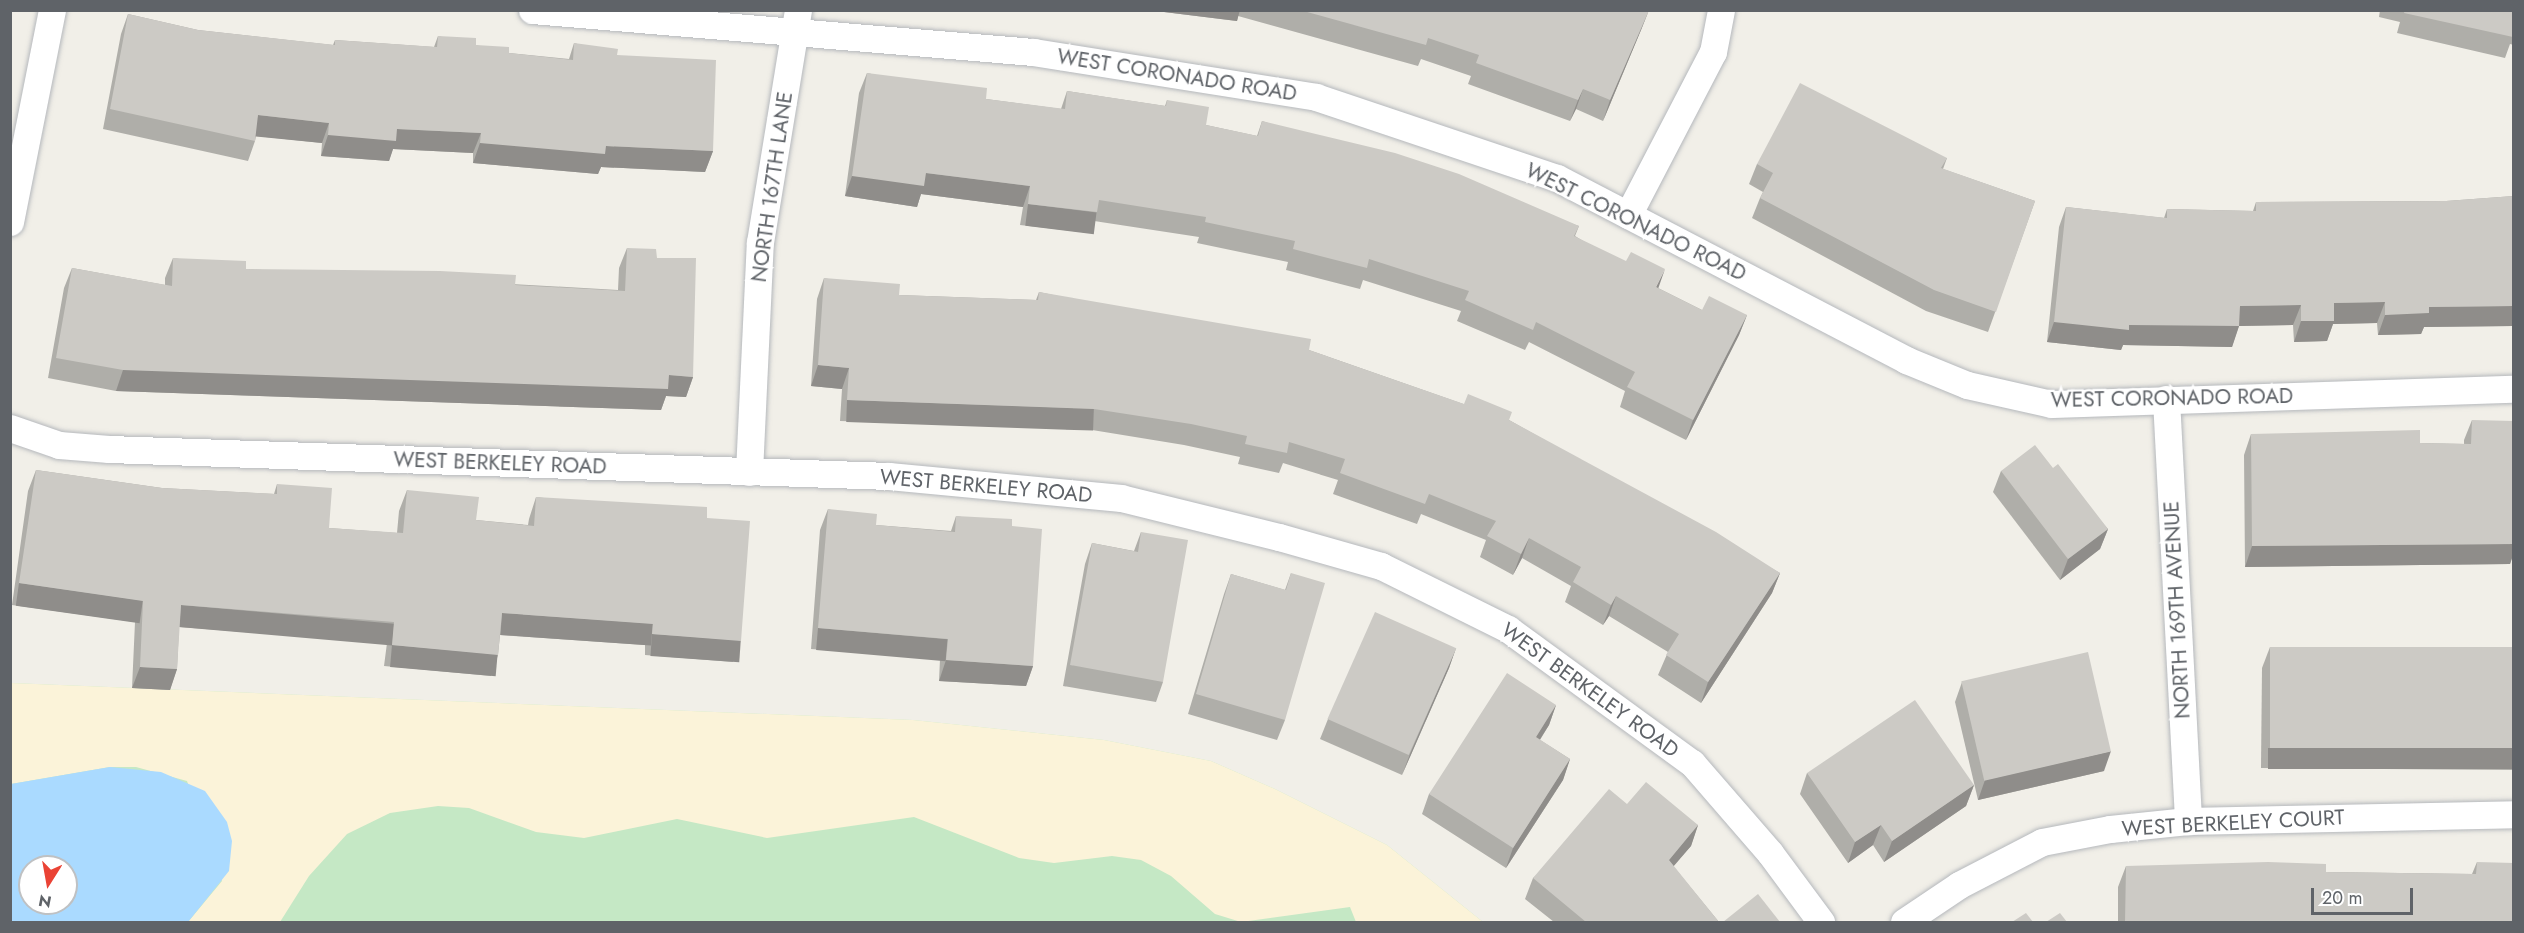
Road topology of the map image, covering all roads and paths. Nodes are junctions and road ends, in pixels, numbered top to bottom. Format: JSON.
{"nodes":[{"id":1,"x":52,"y":10,"type":"edge"},
{"id":2,"x":532,"y":10,"type":"edge"},
{"id":3,"x":1721,"y":10,"type":"edge"},
{"id":4,"x":796,"y":21,"type":"edge"},
{"id":5,"x":1628,"y":215,"type":"junction"},
{"id":6,"x":10,"y":222,"type":"edge"},
{"id":7,"x":2514,"y":389,"type":"edge"},
{"id":8,"x":2166,"y":399,"type":"junction"},
{"id":9,"x":10,"y":428,"type":"edge"},
{"id":10,"x":749,"y":472,"type":"junction"},
{"id":11,"x":2514,"y":814,"type":"edge"},
{"id":12,"x":2188,"y":821,"type":"junction"},
{"id":13,"x":1821,"y":922,"type":"edge"},
{"id":14,"x":1905,"y":922,"type":"edge"}],
"edges":[{"from":1,"to":6,"type":"street"},
{"from":2,"to":4,"type":"street","name":"WEST CORONADO ROAD"},
{"from":3,"to":5,"type":"street"},
{"from":4,"to":5,"type":"street","name":"WEST CORONADO ROAD"},
{"from":4,"to":10,"type":"street","name":"NORTH 167TH LANE"},
{"from":5,"to":8,"type":"street","name":"WEST CORONADO ROAD"},
{"from":7,"to":8,"type":"street","name":"WEST CORONADO ROAD"},
{"from":8,"to":12,"type":"street","name":"NORTH 169TH AVENUE"},
{"from":9,"to":10,"type":"street","name":"WEST BERKELEY ROAD"},
{"from":10,"to":13,"type":"street","name":"WEST BERKELEY ROAD"},
{"from":11,"to":12,"type":"street","name":"WEST BERKELEY COURT"},
{"from":12,"to":14,"type":"street","name":"WEST BERKELEY COURT"}]}
